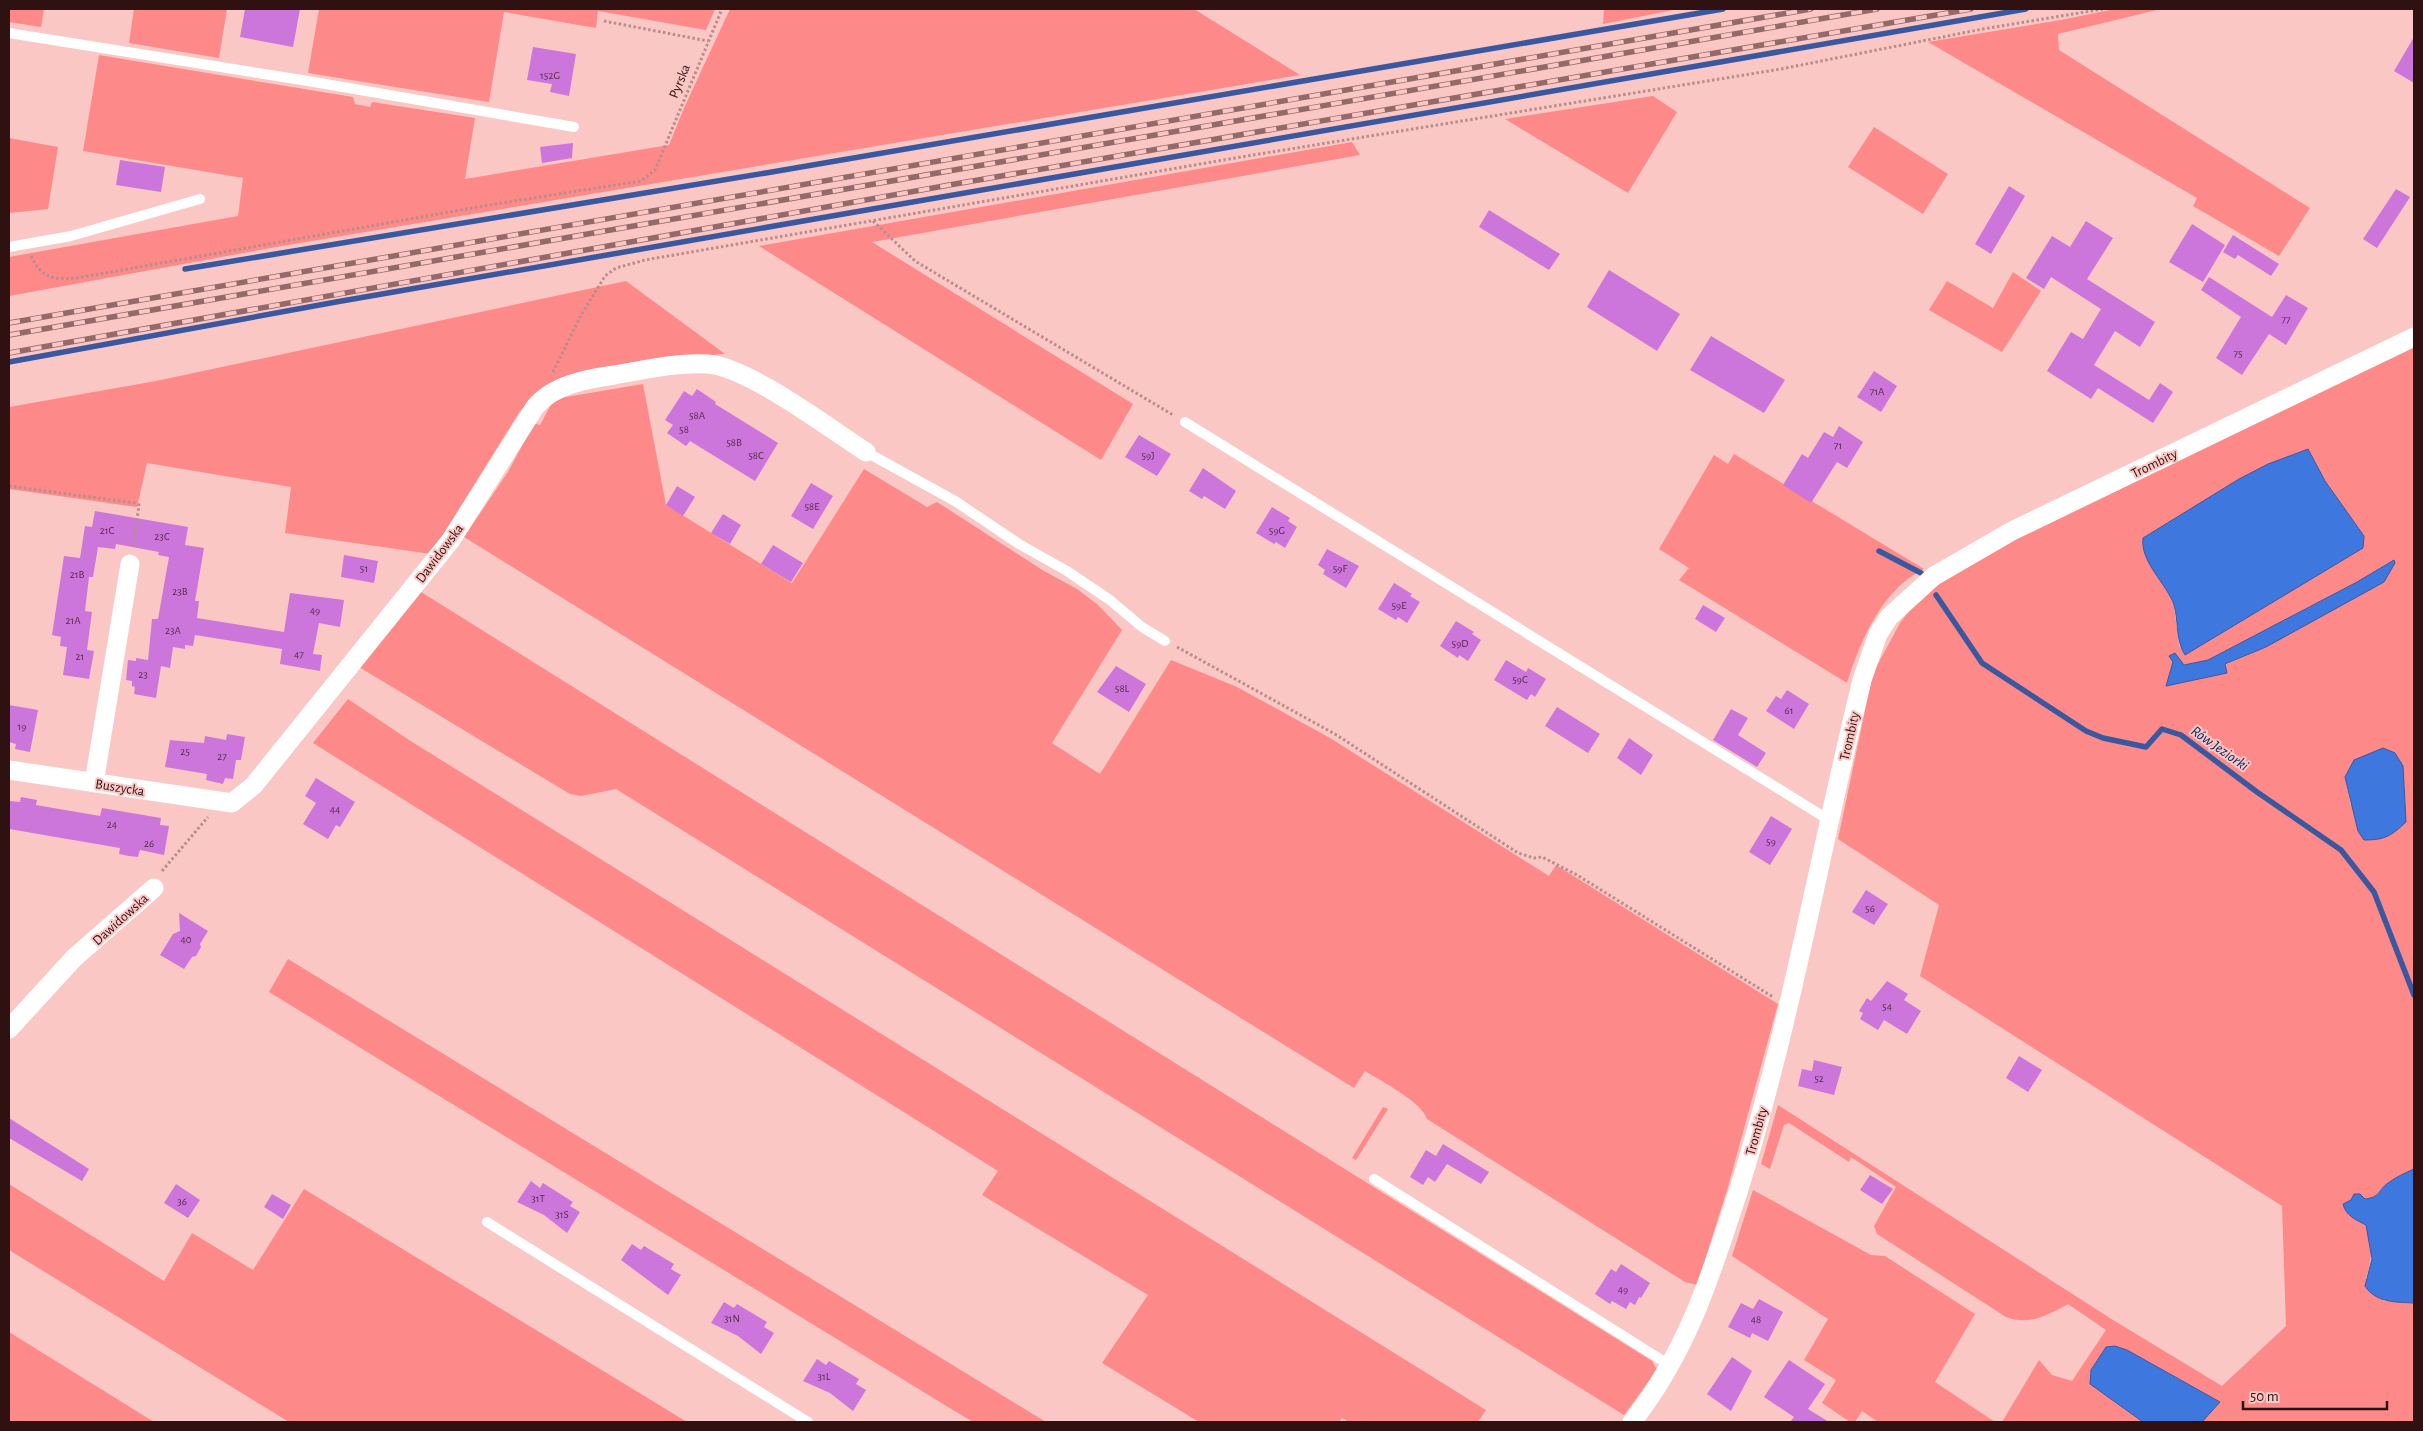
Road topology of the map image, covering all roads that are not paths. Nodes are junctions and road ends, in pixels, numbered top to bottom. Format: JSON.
{"nodes":[{"id":1,"x":9,"y":33,"type":"edge"},
{"id":2,"x":574,"y":127,"type":"dead end"},
{"id":3,"x":200,"y":199,"type":"dead end"},
{"id":4,"x":9,"y":248,"type":"edge"},
{"id":5,"x":2414,"y":337,"type":"edge"},
{"id":6,"x":1185,"y":422,"type":"road end"},
{"id":7,"x":866,"y":452,"type":"joint"},
{"id":8,"x":130,"y":564,"type":"road end"},
{"id":9,"x":1165,"y":641,"type":"road end"},
{"id":10,"x":9,"y":770,"type":"edge"},
{"id":11,"x":94,"y":783,"type":"junction"},
{"id":12,"x":228,"y":803,"type":"joint"},
{"id":13,"x":1830,"y":820,"type":"junction"},
{"id":14,"x":154,"y":888,"type":"road end"},
{"id":15,"x":9,"y":1029,"type":"edge"},
{"id":16,"x":1374,"y":1179,"type":"dead end"},
{"id":17,"x":487,"y":1222,"type":"dead end"},
{"id":18,"x":1671,"y":1366,"type":"junction"},
{"id":19,"x":808,"y":1422,"type":"edge"},
{"id":20,"x":1632,"y":1422,"type":"edge"}],
"edges":[{"from":1,"to":2,"type":"lane"},
{"from":3,"to":4,"type":"lane"},
{"from":5,"to":13,"type":"street","name":"Trombity"},
{"from":6,"to":13,"type":"lane"},
{"from":7,"to":9,"type":"lane"},
{"from":7,"to":12,"type":"street","name":"Dawidowska"},
{"from":8,"to":11,"type":"street"},
{"from":10,"to":11,"type":"street","name":"Buszycka"},
{"from":11,"to":12,"type":"street","name":"Buszycka"},
{"from":13,"to":18,"type":"street","name":"Trombity"},
{"from":14,"to":15,"type":"street","name":"Dawidowska"},
{"from":16,"to":18,"type":"lane"},
{"from":17,"to":19,"type":"lane"},
{"from":18,"to":20,"type":"street","name":"Trombity"}]}
